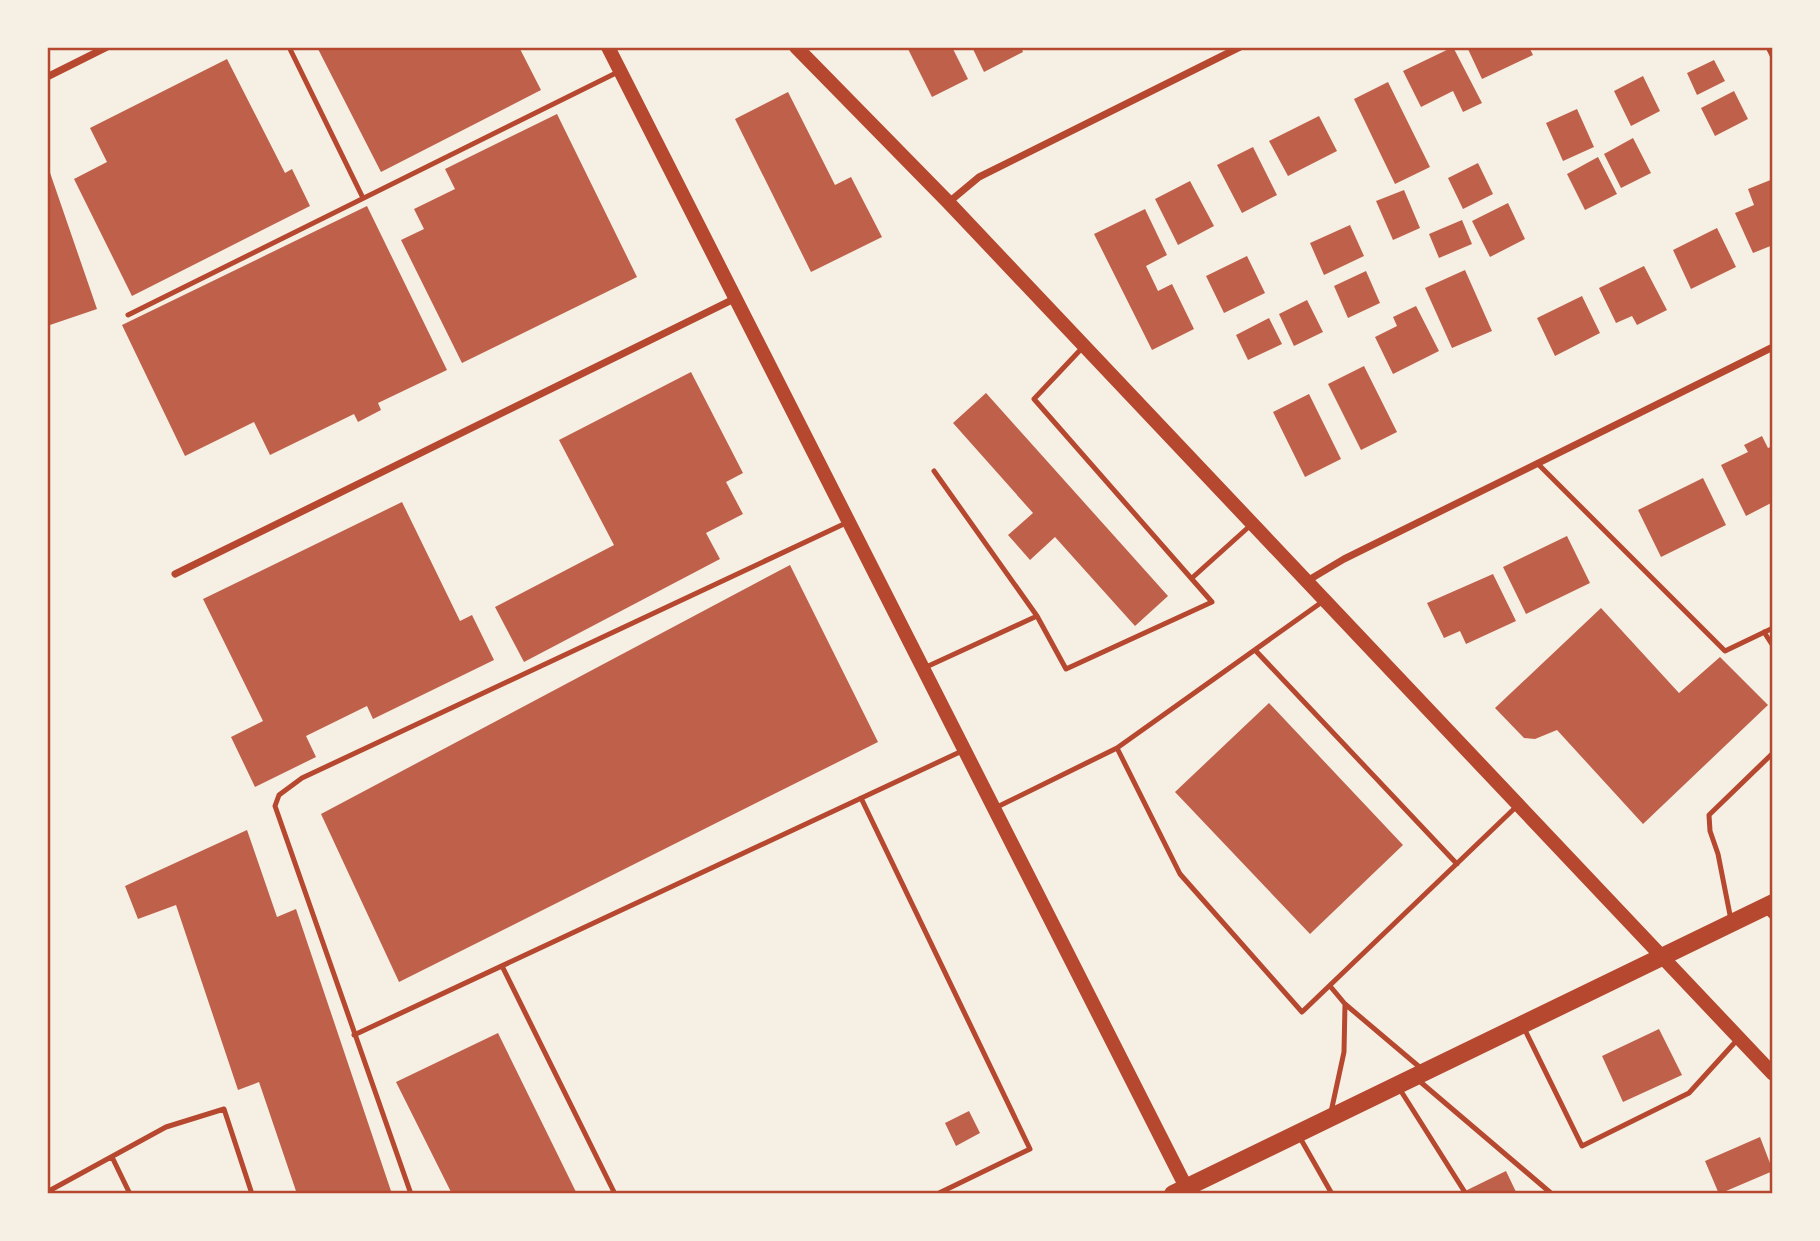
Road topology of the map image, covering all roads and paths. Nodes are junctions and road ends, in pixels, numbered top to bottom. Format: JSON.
{"nodes":[{"id":1,"x":107,"y":47,"type":"edge"},
{"id":2,"x":289,"y":47,"type":"edge"},
{"id":3,"x":608,"y":47,"type":"edge"},
{"id":4,"x":796,"y":47,"type":"edge"},
{"id":5,"x":1240,"y":47,"type":"edge"},
{"id":6,"x":1769,"y":47,"type":"edge"},
{"id":7,"x":1773,"y":55,"type":"edge"},
{"id":8,"x":620,"y":71,"type":"junction"},
{"id":9,"x":47,"y":77,"type":"edge"},
{"id":10,"x":363,"y":198,"type":"junction"},
{"id":11,"x":948,"y":202,"type":"junction"},
{"id":12,"x":736,"y":299,"type":"junction"},
{"id":13,"x":128,"y":315,"type":"dead end"},
{"id":14,"x":1084,"y":346,"type":"junction"},
{"id":15,"x":1773,"y":347,"type":"edge"},
{"id":16,"x":1536,"y":463,"type":"junction"},
{"id":17,"x":934,"y":471,"type":"dead end"},
{"id":18,"x":849,"y":521,"type":"junction"},
{"id":19,"x":1253,"y":523,"type":"junction"},
{"id":20,"x":176,"y":574,"type":"dead end"},
{"id":21,"x":1192,"y":578,"type":"junction"},
{"id":22,"x":1307,"y":581,"type":"junction"},
{"id":23,"x":1325,"y":600,"type":"junction"},
{"id":24,"x":1037,"y":616,"type":"junction"},
{"id":25,"x":1773,"y":628,"type":"edge"},
{"id":26,"x":1765,"y":632,"type":"junction"},
{"id":27,"x":1773,"y":646,"type":"edge"},
{"id":28,"x":1255,"y":650,"type":"junction"},
{"id":29,"x":924,"y":668,"type":"junction"},
{"id":30,"x":1117,"y":748,"type":"junction"},
{"id":31,"x":965,"y":750,"type":"junction"},
{"id":32,"x":1773,"y":753,"type":"edge"},
{"id":33,"x":861,"y":798,"type":"junction"},
{"id":34,"x":1518,"y":805,"type":"junction"},
{"id":35,"x":995,"y":808,"type":"junction"},
{"id":36,"x":1457,"y":864,"type":"junction"},
{"id":37,"x":1770,"y":909,"type":"edge"},
{"id":38,"x":1732,"y":923,"type":"junction"},
{"id":39,"x":1660,"y":958,"type":"junction"},
{"id":40,"x":502,"y":966,"type":"junction"},
{"id":41,"x":1330,"y":986,"type":"junction"},
{"id":42,"x":1345,"y":1004,"type":"junction"},
{"id":43,"x":1522,"y":1026,"type":"junction"},
{"id":44,"x":354,"y":1035,"type":"junction"},
{"id":45,"x":1738,"y":1039,"type":"junction"},
{"id":46,"x":1773,"y":1074,"type":"edge"},
{"id":47,"x":1420,"y":1075,"type":"junction"},
{"id":48,"x":1397,"y":1086,"type":"junction"},
{"id":49,"x":1329,"y":1117,"type":"junction"},
{"id":50,"x":1297,"y":1133,"type":"junction"},
{"id":51,"x":111,"y":1157,"type":"junction"},
{"id":52,"x":1180,"y":1191,"type":"edge"},
{"id":53,"x":47,"y":1192,"type":"edge"},
{"id":54,"x":130,"y":1194,"type":"edge"},
{"id":55,"x":252,"y":1194,"type":"edge"},
{"id":56,"x":411,"y":1194,"type":"edge"},
{"id":57,"x":615,"y":1194,"type":"edge"},
{"id":58,"x":937,"y":1194,"type":"edge"},
{"id":59,"x":1332,"y":1194,"type":"edge"},
{"id":60,"x":1466,"y":1194,"type":"edge"},
{"id":61,"x":1552,"y":1194,"type":"edge"}],
"edges":[{"from":1,"to":9,"type":"street"},
{"from":2,"to":10,"type":"lane"},
{"from":3,"to":8,"type":"main road"},
{"from":4,"to":11,"type":"main road"},
{"from":5,"to":11,"type":"street"},
{"from":6,"to":7,"type":"street"},
{"from":8,"to":10,"type":"lane"},
{"from":8,"to":12,"type":"main road"},
{"from":10,"to":13,"type":"lane"},
{"from":11,"to":14,"type":"main road"},
{"from":12,"to":18,"type":"main road"},
{"from":12,"to":20,"type":"street"},
{"from":14,"to":19,"type":"main road"},
{"from":14,"to":21,"type":"lane"},
{"from":15,"to":16,"type":"street"},
{"from":16,"to":22,"type":"street"},
{"from":16,"to":26,"type":"lane"},
{"from":17,"to":24,"type":"lane"},
{"from":18,"to":29,"type":"main road"},
{"from":18,"to":44,"type":"lane"},
{"from":19,"to":21,"type":"lane"},
{"from":19,"to":22,"type":"main road"},
{"from":21,"to":24,"type":"lane"},
{"from":22,"to":23,"type":"main road"},
{"from":23,"to":28,"type":"lane"},
{"from":23,"to":34,"type":"main road"},
{"from":24,"to":29,"type":"lane"},
{"from":25,"to":26,"type":"lane"},
{"from":26,"to":27,"type":"lane"},
{"from":28,"to":30,"type":"lane"},
{"from":28,"to":36,"type":"lane"},
{"from":29,"to":31,"type":"main road"},
{"from":30,"to":35,"type":"lane"},
{"from":30,"to":41,"type":"lane"},
{"from":31,"to":33,"type":"lane"},
{"from":31,"to":35,"type":"main road"},
{"from":32,"to":38,"type":"lane"},
{"from":33,"to":40,"type":"lane"},
{"from":33,"to":58,"type":"lane"},
{"from":34,"to":36,"type":"lane"},
{"from":34,"to":39,"type":"main road"},
{"from":35,"to":52,"type":"main road"},
{"from":36,"to":41,"type":"lane"},
{"from":37,"to":38,"type":"main road"},
{"from":38,"to":39,"type":"main road"},
{"from":39,"to":43,"type":"main road"},
{"from":39,"to":45,"type":"main road"},
{"from":40,"to":44,"type":"lane"},
{"from":40,"to":57,"type":"lane"},
{"from":41,"to":42,"type":"lane"},
{"from":42,"to":47,"type":"lane"},
{"from":42,"to":49,"type":"lane"},
{"from":43,"to":45,"type":"lane"},
{"from":43,"to":47,"type":"main road"},
{"from":44,"to":56,"type":"lane"},
{"from":45,"to":46,"type":"main road"},
{"from":47,"to":48,"type":"main road"},
{"from":47,"to":61,"type":"lane"},
{"from":48,"to":49,"type":"main road"},
{"from":48,"to":60,"type":"lane"},
{"from":49,"to":50,"type":"main road"},
{"from":50,"to":52,"type":"main road"},
{"from":50,"to":59,"type":"lane"},
{"from":51,"to":53,"type":"lane"},
{"from":51,"to":54,"type":"lane"},
{"from":51,"to":55,"type":"lane"}]}
